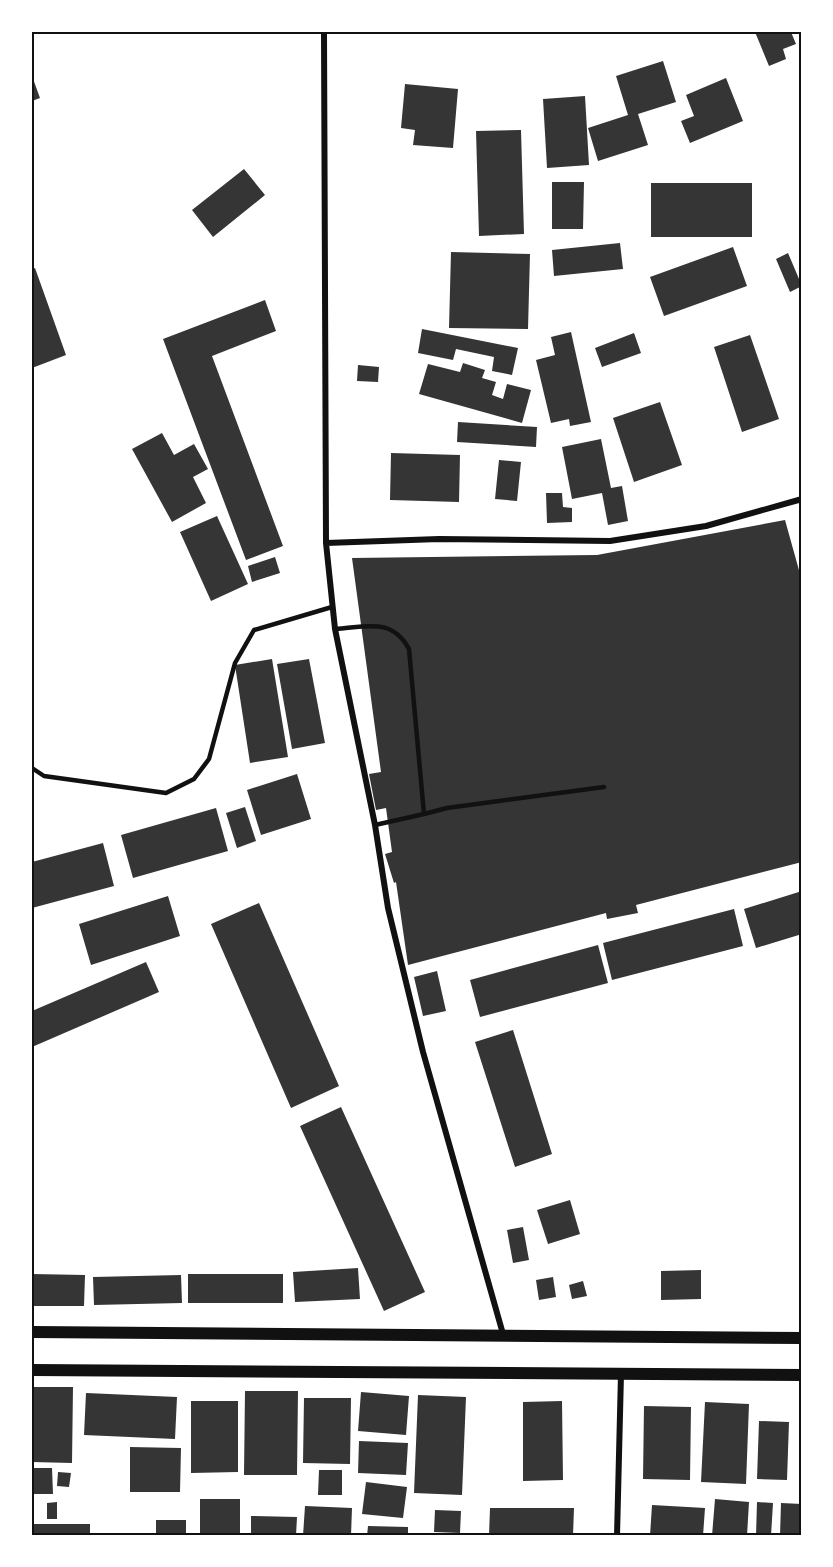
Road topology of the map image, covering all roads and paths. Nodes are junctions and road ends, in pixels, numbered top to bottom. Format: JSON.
{"nodes":[{"id":1,"x":324,"y":32,"type":"edge"},
{"id":2,"x":801,"y":500,"type":"edge"},
{"id":3,"x":326,"y":543,"type":"junction"},
{"id":4,"x":332,"y":607,"type":"junction"},
{"id":5,"x":335,"y":629,"type":"junction"},
{"id":6,"x":32,"y":768,"type":"edge"},
{"id":7,"x":604,"y":787,"type":"dead end"},
{"id":8,"x":424,"y":814,"type":"junction"},
{"id":9,"x":375,"y":825,"type":"junction"},
{"id":10,"x":32,"y":1332,"type":"edge"},
{"id":11,"x":503,"y":1334,"type":"junction"},
{"id":12,"x":801,"y":1338,"type":"edge"},
{"id":13,"x":32,"y":1370,"type":"edge"},
{"id":14,"x":621,"y":1373,"type":"junction"},
{"id":15,"x":801,"y":1376,"type":"edge"},
{"id":16,"x":617,"y":1536,"type":"edge"}],
"edges":[{"from":1,"to":3,"type":"street"},
{"from":2,"to":3,"type":"street"},
{"from":3,"to":4,"type":"street"},
{"from":4,"to":5,"type":"street"},
{"from":4,"to":6,"type":"lane"},
{"from":5,"to":8,"type":"lane"},
{"from":5,"to":9,"type":"street"},
{"from":7,"to":8,"type":"lane"},
{"from":8,"to":9,"type":"lane"},
{"from":9,"to":11,"type":"street"},
{"from":10,"to":11,"type":"main road"},
{"from":11,"to":12,"type":"main road"},
{"from":13,"to":14,"type":"main road"},
{"from":14,"to":15,"type":"main road"},
{"from":14,"to":16,"type":"street"}]}
